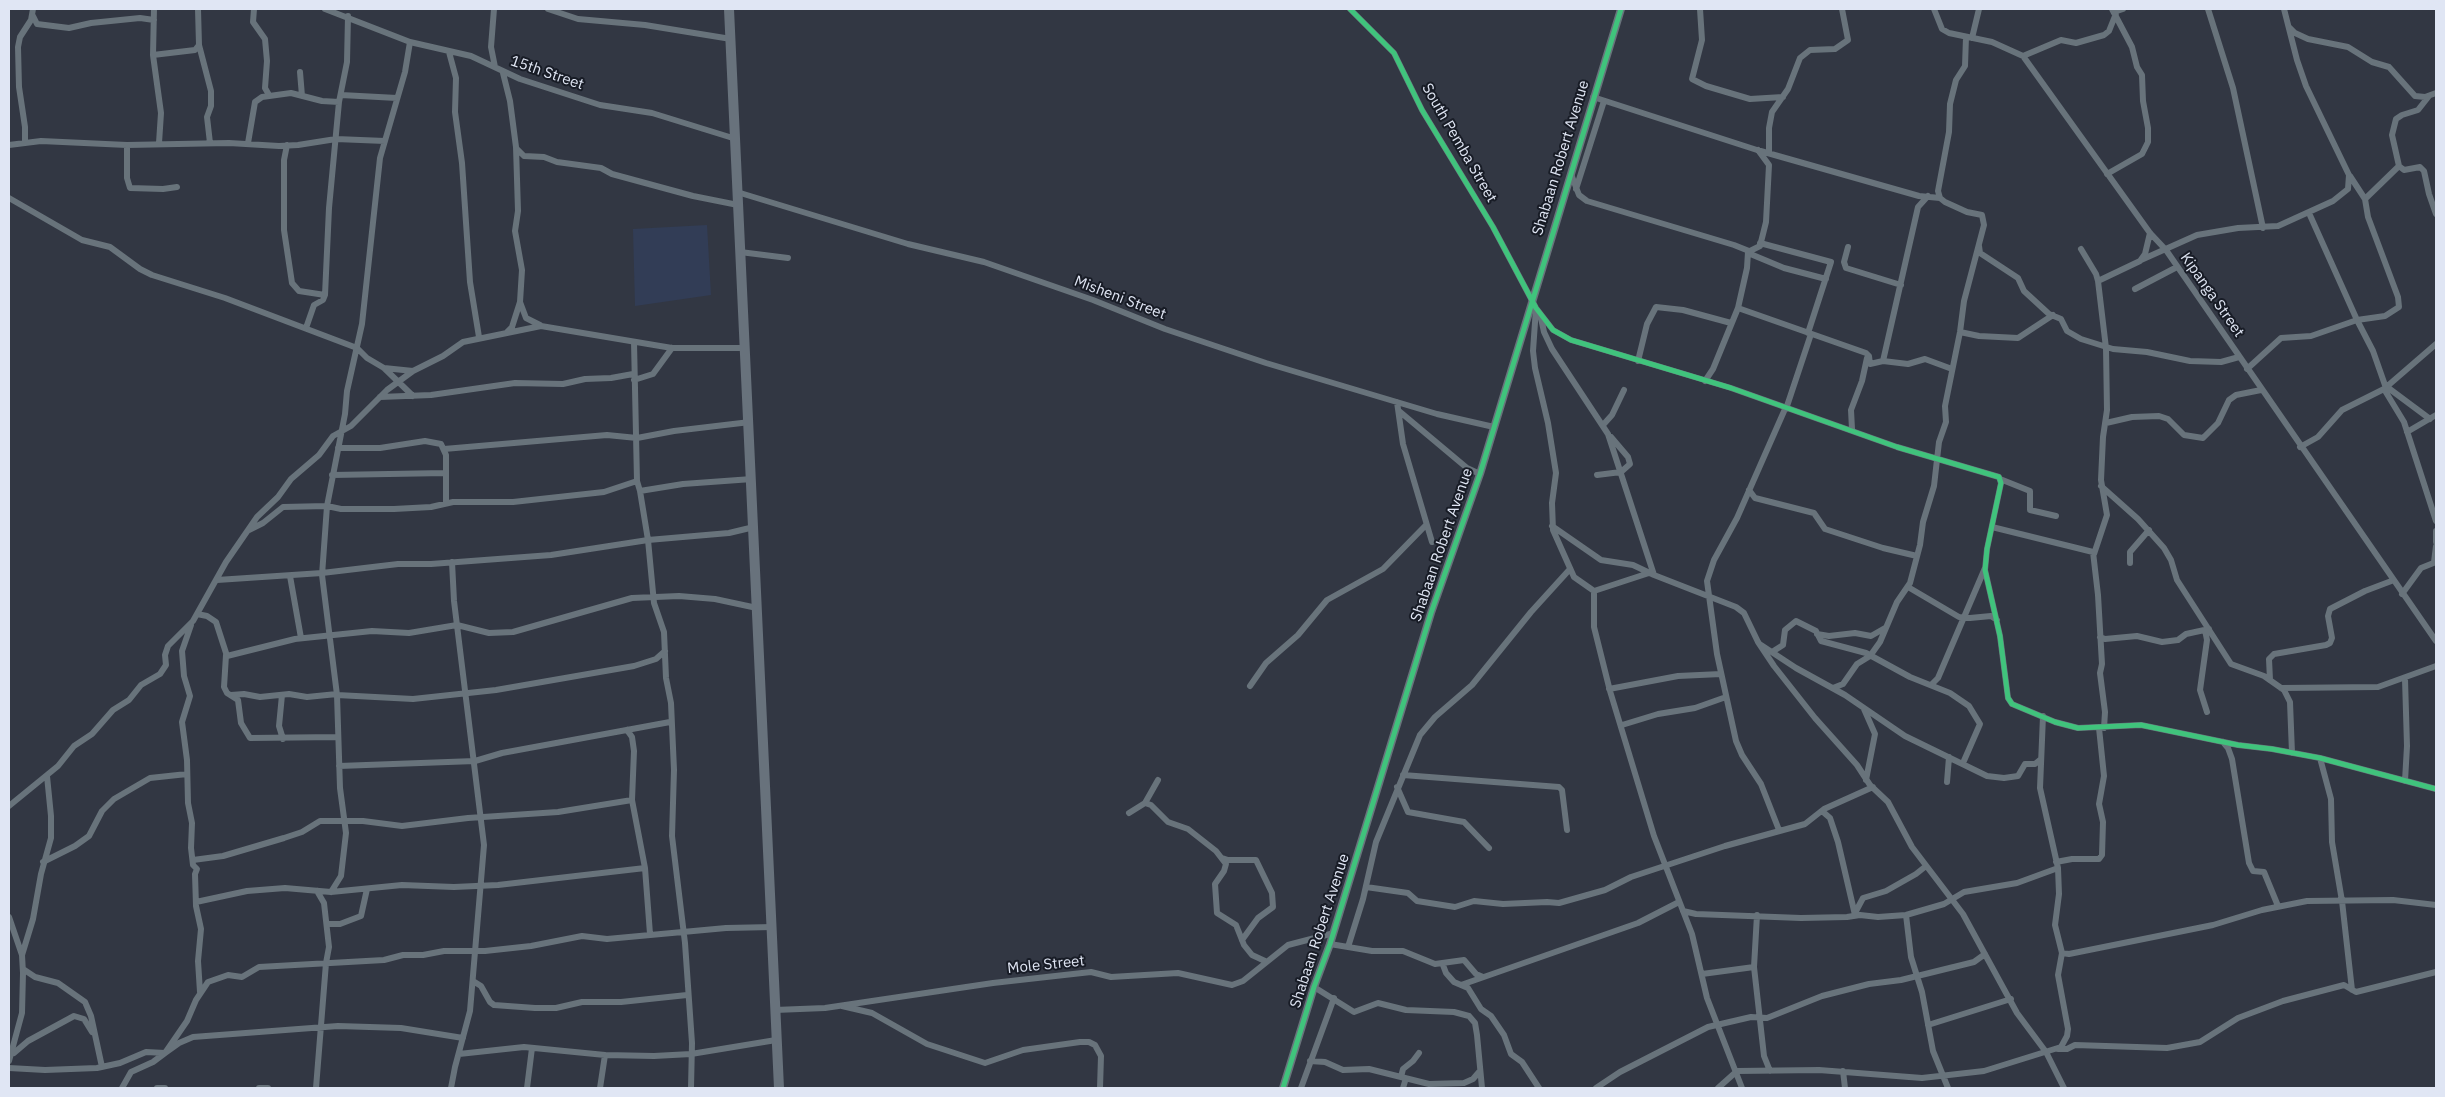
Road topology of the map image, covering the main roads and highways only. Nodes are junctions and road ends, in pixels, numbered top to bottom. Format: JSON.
{"nodes":[{"id":1,"x":729,"y":9,"type":"edge"},
{"id":2,"x":779,"y":1088,"type":"edge"}],
"edges":[{"from":1,"to":2,"type":"highway"}]}
